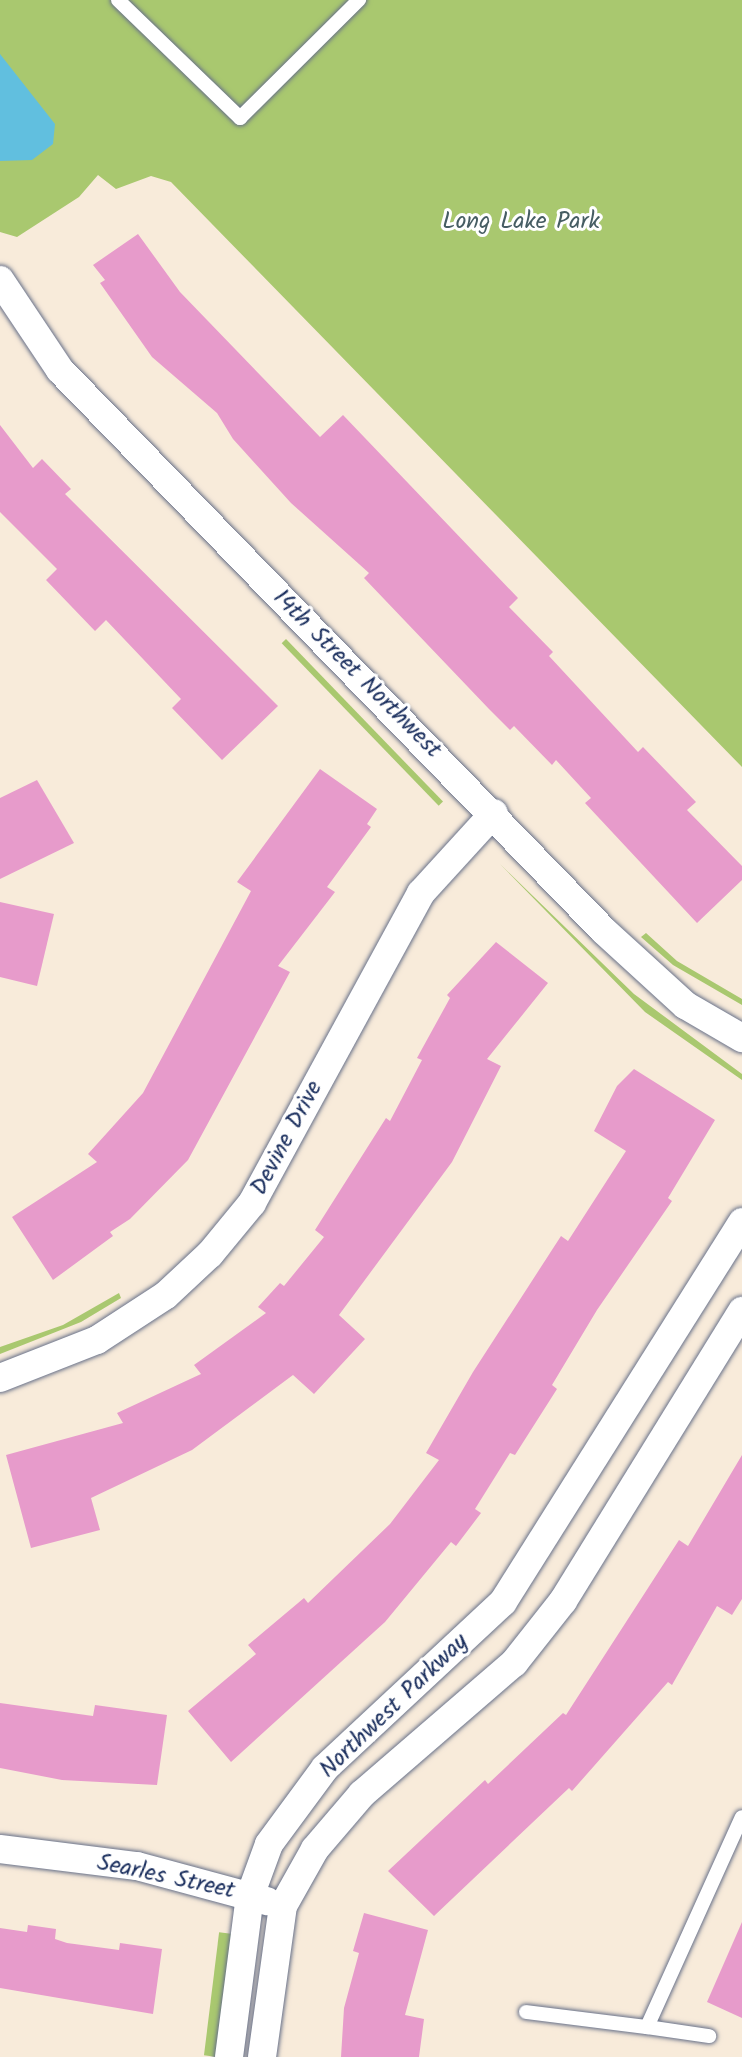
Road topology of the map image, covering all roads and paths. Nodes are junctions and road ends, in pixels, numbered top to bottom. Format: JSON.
{"nodes":[{"id":1,"x":118,"y":0,"type":"edge"},
{"id":2,"x":359,"y":0,"type":"edge"},
{"id":3,"x":0,"y":280,"type":"edge"},
{"id":4,"x":494,"y":813,"type":"junction"},
{"id":5,"x":742,"y":1038,"type":"edge"},
{"id":6,"x":742,"y":1222,"type":"edge"},
{"id":7,"x":742,"y":1311,"type":"edge"},
{"id":8,"x":0,"y":1378,"type":"edge"},
{"id":9,"x":563,"y":1511,"type":"junction"},
{"id":10,"x":602,"y":1537,"type":"junction"},
{"id":11,"x":742,"y":1817,"type":"edge"},
{"id":12,"x":0,"y":1849,"type":"edge"},
{"id":13,"x":250,"y":1896,"type":"junction"},
{"id":14,"x":283,"y":1906,"type":"junction"},
{"id":15,"x":526,"y":2012,"type":"dead end"},
{"id":16,"x":647,"y":2027,"type":"junction"},
{"id":17,"x":709,"y":2036,"type":"dead end"},
{"id":18,"x":229,"y":2057,"type":"edge"},
{"id":19,"x":262,"y":2057,"type":"edge"}],
"edges":[{"from":1,"to":2,"type":"lane"},
{"from":3,"to":4,"type":"street","name":"14th Street Northwest"},
{"from":4,"to":5,"type":"street","name":"14th Street Northwest"},
{"from":4,"to":8,"type":"street","name":"Devine Drive"},
{"from":6,"to":9,"type":"street","name":"Northwest Parkway"},
{"from":7,"to":10,"type":"street","name":"Northwest Parkway"},
{"from":9,"to":10,"type":"street"},
{"from":9,"to":13,"type":"street","name":"Northwest Parkway"},
{"from":10,"to":14,"type":"street","name":"Northwest Parkway"},
{"from":11,"to":16,"type":"lane"},
{"from":12,"to":13,"type":"street","name":"Searles Street"},
{"from":13,"to":14,"type":"street","name":"Searles Street"},
{"from":13,"to":18,"type":"street","name":"Northwest Parkway"},
{"from":14,"to":19,"type":"street","name":"Northwest Parkway"},
{"from":15,"to":16,"type":"lane"},
{"from":16,"to":17,"type":"lane"}]}
